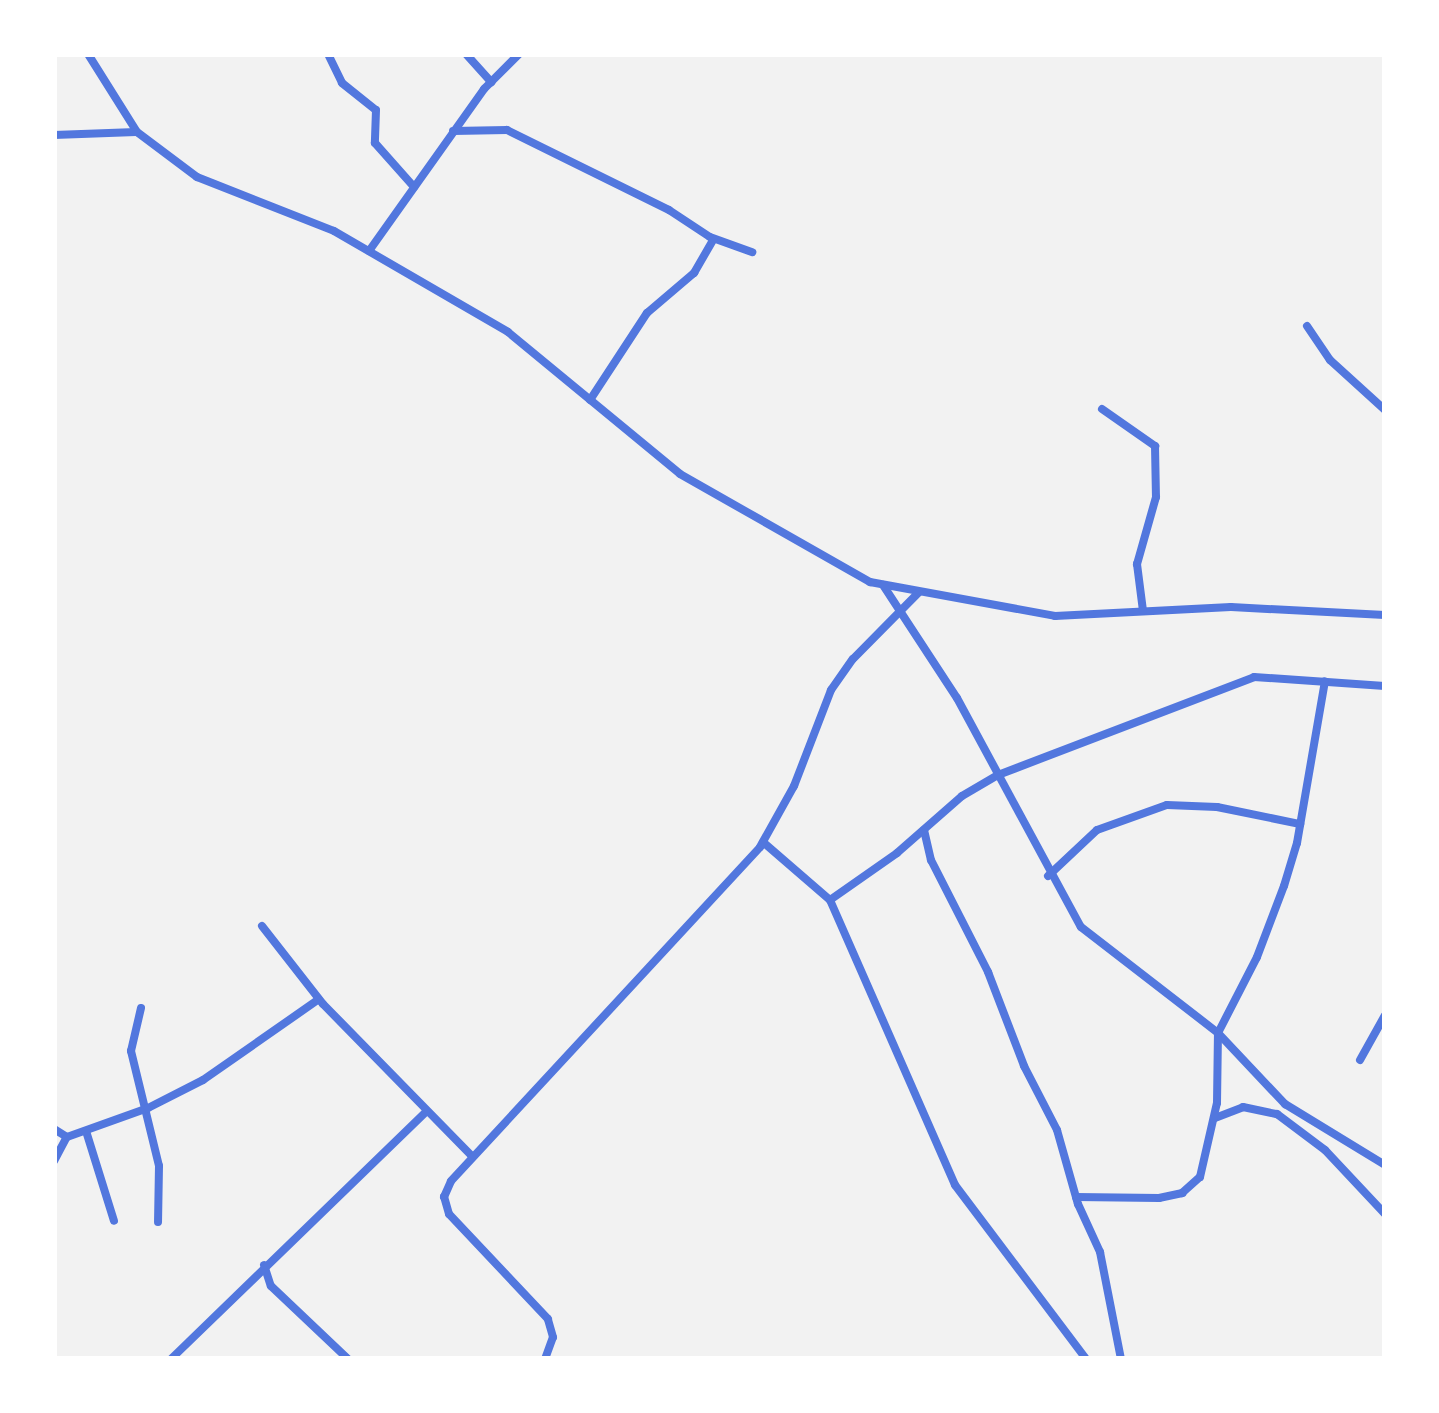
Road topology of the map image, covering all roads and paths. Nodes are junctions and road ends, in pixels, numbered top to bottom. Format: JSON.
{"nodes":[{"id":1,"x":88,"y":54,"type":"edge"},
{"id":2,"x":328,"y":54,"type":"edge"},
{"id":3,"x":466,"y":54,"type":"edge"},
{"id":4,"x":519,"y":54,"type":"edge"},
{"id":5,"x":491,"y":82,"type":"junction"},
{"id":6,"x":453,"y":131,"type":"junction"},
{"id":7,"x":137,"y":132,"type":"junction"},
{"id":8,"x":54,"y":135,"type":"edge"},
{"id":9,"x":414,"y":188,"type":"junction"},
{"id":10,"x":714,"y":238,"type":"junction"},
{"id":11,"x":369,"y":251,"type":"junction"},
{"id":12,"x":752,"y":252,"type":"dead end"},
{"id":13,"x":1306,"y":326,"type":"dead end"},
{"id":14,"x":590,"y":400,"type":"junction"},
{"id":15,"x":1102,"y":409,"type":"dead end"},
{"id":16,"x":1385,"y":410,"type":"edge"},
{"id":17,"x":883,"y":584,"type":"junction"},
{"id":18,"x":920,"y":591,"type":"junction"},
{"id":19,"x":897,"y":609,"type":"junction"},
{"id":20,"x":1143,"y":611,"type":"junction"},
{"id":21,"x":1385,"y":615,"type":"edge"},
{"id":22,"x":1325,"y":682,"type":"junction"},
{"id":23,"x":1385,"y":686,"type":"edge"},
{"id":24,"x":998,"y":775,"type":"junction"},
{"id":25,"x":1300,"y":824,"type":"junction"},
{"id":26,"x":923,"y":829,"type":"junction"},
{"id":27,"x":763,"y":842,"type":"junction"},
{"id":28,"x":1048,"y":875,"type":"junction"},
{"id":29,"x":830,"y":900,"type":"junction"},
{"id":30,"x":262,"y":926,"type":"dead end"},
{"id":31,"x":319,"y":999,"type":"junction"},
{"id":32,"x":141,"y":1007,"type":"dead end"},
{"id":33,"x":1385,"y":1015,"type":"edge"},
{"id":34,"x":1218,"y":1033,"type":"junction"},
{"id":35,"x":1360,"y":1060,"type":"dead end"},
{"id":36,"x":148,"y":1108,"type":"junction"},
{"id":37,"x":425,"y":1112,"type":"junction"},
{"id":38,"x":1215,"y":1118,"type":"junction"},
{"id":39,"x":54,"y":1129,"type":"edge"},
{"id":40,"x":86,"y":1130,"type":"junction"},
{"id":41,"x":67,"y":1137,"type":"junction"},
{"id":42,"x":471,"y":1155,"type":"junction"},
{"id":43,"x":54,"y":1161,"type":"edge"},
{"id":44,"x":1385,"y":1165,"type":"edge"},
{"id":45,"x":1076,"y":1197,"type":"junction"},
{"id":46,"x":1385,"y":1214,"type":"edge"},
{"id":47,"x":114,"y":1221,"type":"dead end"},
{"id":48,"x":158,"y":1222,"type":"dead end"},
{"id":49,"x":264,"y":1265,"type":"junction"},
{"id":50,"x":170,"y":1359,"type":"edge"},
{"id":51,"x":348,"y":1359,"type":"edge"},
{"id":52,"x":545,"y":1359,"type":"edge"},
{"id":53,"x":1086,"y":1359,"type":"edge"},
{"id":54,"x":1121,"y":1359,"type":"edge"}],
"edges":[{"from":1,"to":7,"type":"street"},
{"from":2,"to":9,"type":"street"},
{"from":3,"to":5,"type":"street"},
{"from":4,"to":5,"type":"street"},
{"from":5,"to":6,"type":"street"},
{"from":6,"to":9,"type":"street"},
{"from":6,"to":10,"type":"street"},
{"from":7,"to":8,"type":"street"},
{"from":7,"to":11,"type":"street"},
{"from":9,"to":11,"type":"street"},
{"from":10,"to":12,"type":"street"},
{"from":10,"to":14,"type":"street"},
{"from":11,"to":14,"type":"street"},
{"from":13,"to":16,"type":"street"},
{"from":14,"to":17,"type":"street"},
{"from":15,"to":20,"type":"street"},
{"from":17,"to":18,"type":"street"},
{"from":17,"to":19,"type":"street"},
{"from":18,"to":19,"type":"street"},
{"from":18,"to":20,"type":"street"},
{"from":19,"to":24,"type":"street"},
{"from":19,"to":27,"type":"street"},
{"from":20,"to":21,"type":"street"},
{"from":22,"to":23,"type":"street"},
{"from":22,"to":24,"type":"street"},
{"from":22,"to":25,"type":"street"},
{"from":24,"to":26,"type":"street"},
{"from":24,"to":28,"type":"street"},
{"from":25,"to":28,"type":"street"},
{"from":25,"to":34,"type":"street"},
{"from":26,"to":29,"type":"street"},
{"from":26,"to":45,"type":"street"},
{"from":27,"to":29,"type":"street"},
{"from":27,"to":42,"type":"street"},
{"from":28,"to":34,"type":"street"},
{"from":29,"to":53,"type":"street"},
{"from":30,"to":31,"type":"street"},
{"from":31,"to":36,"type":"street"},
{"from":31,"to":37,"type":"street"},
{"from":32,"to":36,"type":"street"},
{"from":33,"to":35,"type":"street"},
{"from":34,"to":38,"type":"street"},
{"from":34,"to":44,"type":"street"},
{"from":36,"to":40,"type":"street"},
{"from":36,"to":48,"type":"street"},
{"from":37,"to":42,"type":"street"},
{"from":37,"to":49,"type":"street"},
{"from":38,"to":45,"type":"street"},
{"from":38,"to":46,"type":"street"},
{"from":39,"to":41,"type":"street"},
{"from":40,"to":41,"type":"street"},
{"from":40,"to":47,"type":"street"},
{"from":41,"to":43,"type":"street"},
{"from":42,"to":52,"type":"street"},
{"from":45,"to":54,"type":"street"},
{"from":49,"to":50,"type":"street"},
{"from":49,"to":51,"type":"street"}]}
